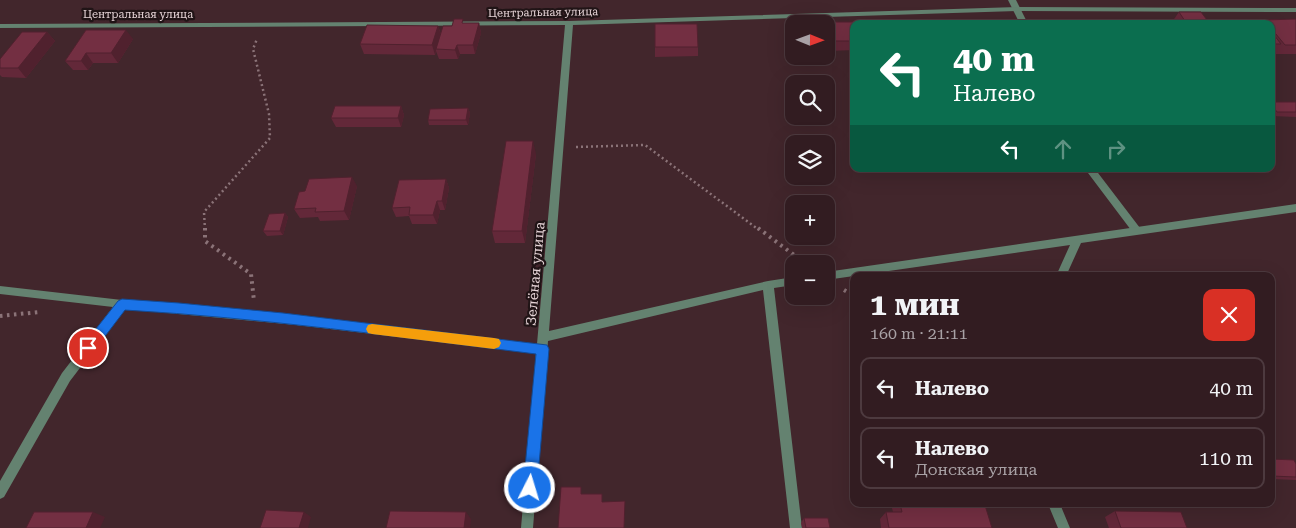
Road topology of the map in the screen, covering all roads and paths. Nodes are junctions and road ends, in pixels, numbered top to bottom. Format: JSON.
{"nodes":[{"id":1,"x":1012,"y":0,"type":"edge"},
{"id":2,"x":1017,"y":9,"type":"junction"},
{"id":3,"x":1296,"y":10,"type":"edge"},
{"id":4,"x":1022,"y":20,"type":"edge"},
{"id":5,"x":569,"y":23,"type":"junction"},
{"id":6,"x":264,"y":24,"type":"junction"},
{"id":7,"x":0,"y":26,"type":"edge"},
{"id":8,"x":559,"y":148,"type":"junction"},
{"id":9,"x":1092,"y":172,"type":"edge"},
{"id":10,"x":1296,"y":208,"type":"edge"},
{"id":11,"x":1137,"y":230,"type":"junction"},
{"id":12,"x":1077,"y":240,"type":"junction"},
{"id":13,"x":794,"y":255,"type":"edge"},
{"id":14,"x":854,"y":272,"type":"edge"},
{"id":15,"x":1063,"y":272,"type":"edge"},
{"id":16,"x":850,"y":273,"type":"edge"},
{"id":17,"x":835,"y":275,"type":"edge"},
{"id":18,"x":785,"y":282,"type":"edge"},
{"id":19,"x":768,"y":285,"type":"junction"},
{"id":20,"x":0,"y":290,"type":"edge"},
{"id":21,"x":122,"y":304,"type":"junction"},
{"id":22,"x":256,"y":316,"type":"junction"},
{"id":23,"x":543,"y":337,"type":"junction"},
{"id":24,"x":542,"y":349,"type":"junction"},
{"id":25,"x":0,"y":493,"type":"edge"},
{"id":26,"x":1055,"y":507,"type":"edge"},
{"id":27,"x":526,"y":528,"type":"edge"},
{"id":28,"x":796,"y":528,"type":"edge"},
{"id":29,"x":1064,"y":528,"type":"edge"}],
"edges":[{"from":1,"to":2,"type":"street"},
{"from":2,"to":3,"type":"street","name":"Центральная улица"},
{"from":2,"to":4,"type":"street"},
{"from":2,"to":5,"type":"street","name":"Центральная улица"},
{"from":5,"to":6,"type":"street","name":"Центральная улица"},
{"from":5,"to":8,"type":"street","name":"Зелёная улица"},
{"from":6,"to":7,"type":"street","name":"Центральная улица"},
{"from":6,"to":22,"type":"path"},
{"from":8,"to":13,"type":"path"},
{"from":8,"to":23,"type":"street","name":"Зелёная улица"},
{"from":9,"to":11,"type":"street"},
{"from":10,"to":11,"type":"street"},
{"from":11,"to":12,"type":"street"},
{"from":12,"to":14,"type":"street"},
{"from":12,"to":15,"type":"street"},
{"from":16,"to":17,"type":"street"},
{"from":18,"to":19,"type":"street"},
{"from":19,"to":23,"type":"street"},
{"from":19,"to":28,"type":"street"},
{"from":20,"to":21,"type":"street"},
{"from":21,"to":22,"type":"street"},
{"from":21,"to":25,"type":"street"},
{"from":22,"to":24,"type":"street"},
{"from":23,"to":24,"type":"street","name":"Зелёная улица"},
{"from":24,"to":27,"type":"street","name":"Зелёная улица"},
{"from":26,"to":29,"type":"street"}]}
